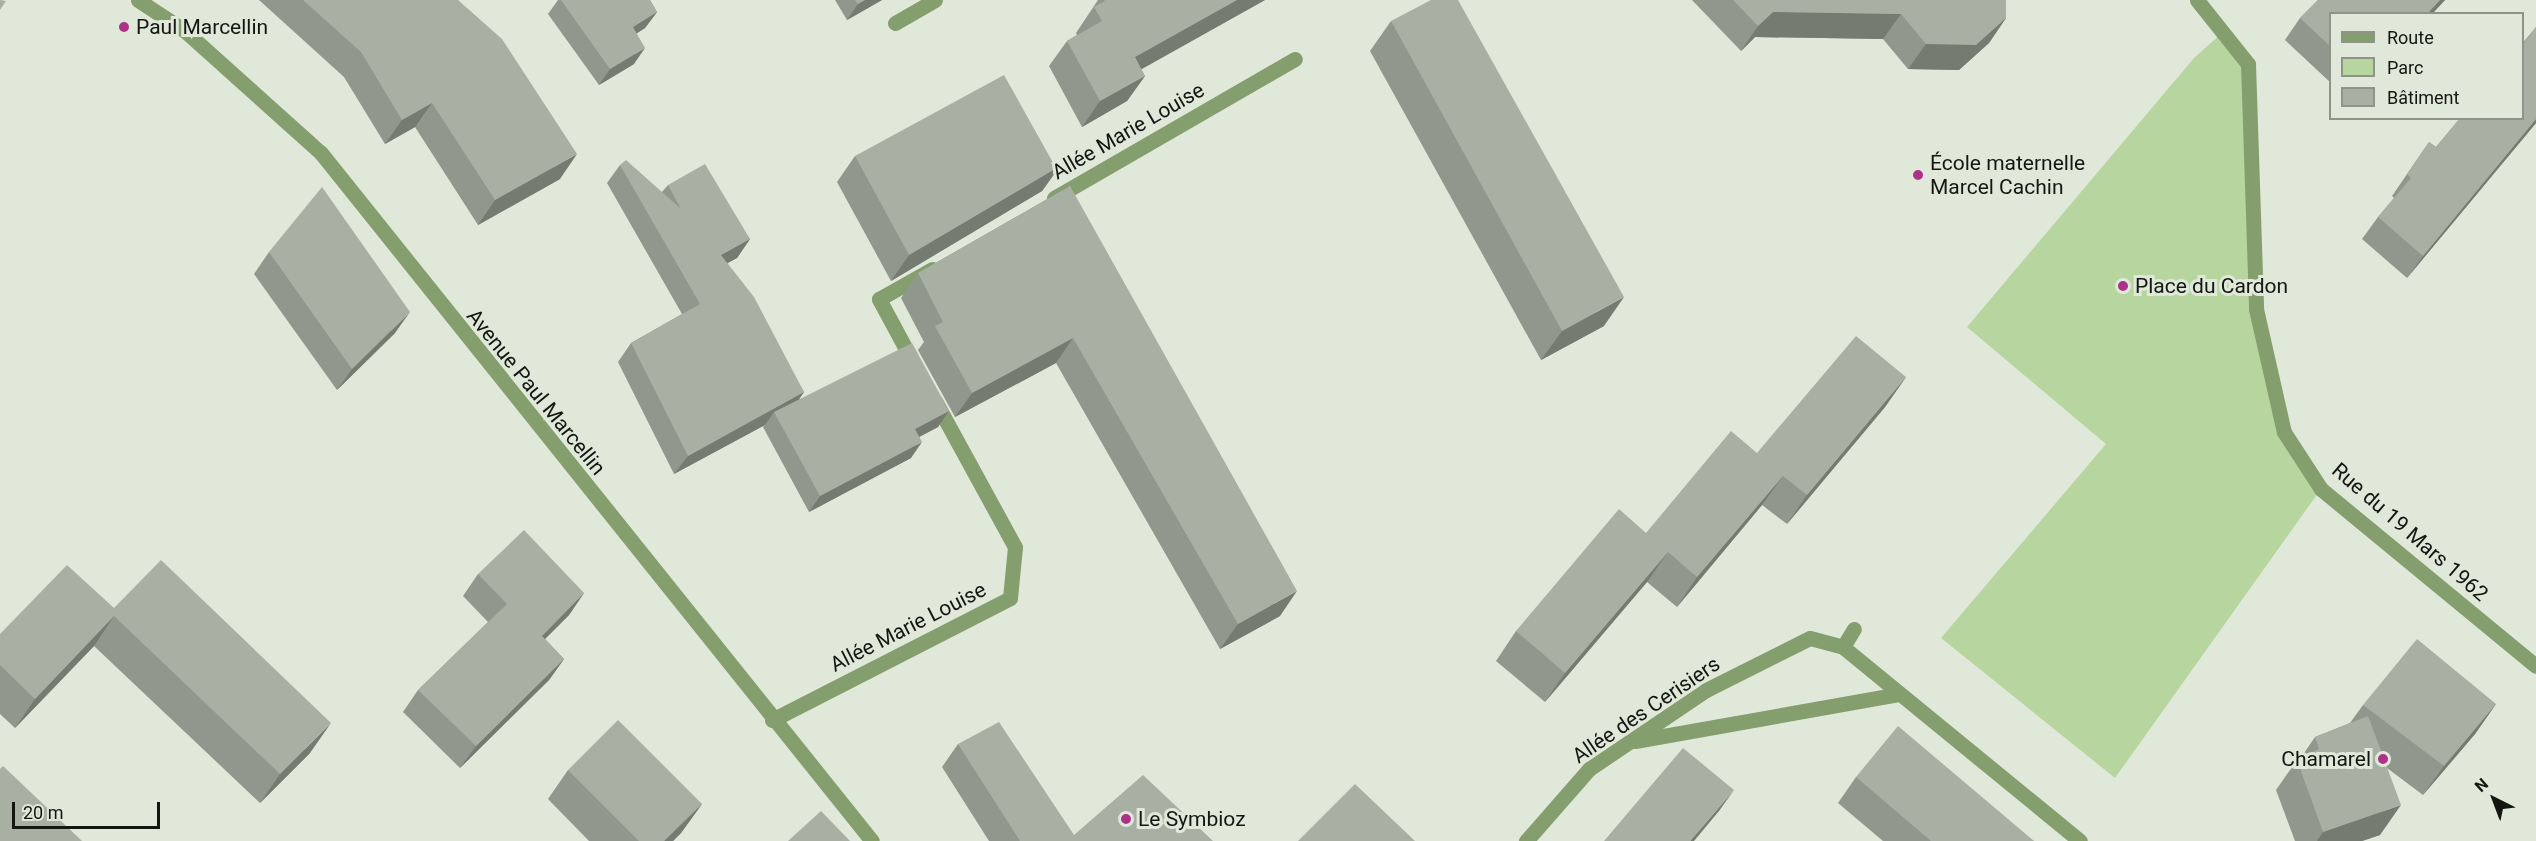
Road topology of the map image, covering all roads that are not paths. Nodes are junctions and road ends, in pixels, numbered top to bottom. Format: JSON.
{"nodes":[{"id":1,"x":138,"y":0,"type":"edge"},
{"id":2,"x":934,"y":0,"type":"edge"},
{"id":3,"x":2197,"y":0,"type":"edge"},
{"id":4,"x":895,"y":23,"type":"dead end"},
{"id":5,"x":1295,"y":59,"type":"dead end"},
{"id":6,"x":1041,"y":205,"type":"edge"},
{"id":7,"x":950,"y":258,"type":"edge"},
{"id":8,"x":1854,"y":629,"type":"dead end"},
{"id":9,"x":1843,"y":647,"type":"junction"},
{"id":10,"x":2536,"y":666,"type":"edge"},
{"id":11,"x":1900,"y":694,"type":"junction"},
{"id":12,"x":772,"y":720,"type":"junction"},
{"id":13,"x":1629,"y":742,"type":"junction"},
{"id":14,"x":872,"y":841,"type":"edge"},
{"id":15,"x":1526,"y":841,"type":"edge"},
{"id":16,"x":2080,"y":841,"type":"edge"}],
"edges":[{"from":1,"to":12,"type":"street","name":"Avenue Paul Marcellin"},
{"from":2,"to":4,"type":"street"},
{"from":3,"to":10,"type":"street","name":"Rue du 19 Mars 1962"},
{"from":5,"to":6,"type":"street","name":"Allée Marie Louise"},
{"from":7,"to":12,"type":"street","name":"Allée Marie Louise"},
{"from":8,"to":9,"type":"street"},
{"from":9,"to":11,"type":"street","name":"Allée des Cerisiers"},
{"from":9,"to":13,"type":"street","name":"Allée des Cerisiers"},
{"from":11,"to":13,"type":"street"},
{"from":11,"to":16,"type":"street","name":"Allée des Cerisiers"},
{"from":12,"to":14,"type":"street","name":"Avenue Paul Marcellin"},
{"from":13,"to":15,"type":"street","name":"Allée des Cerisiers"}]}
